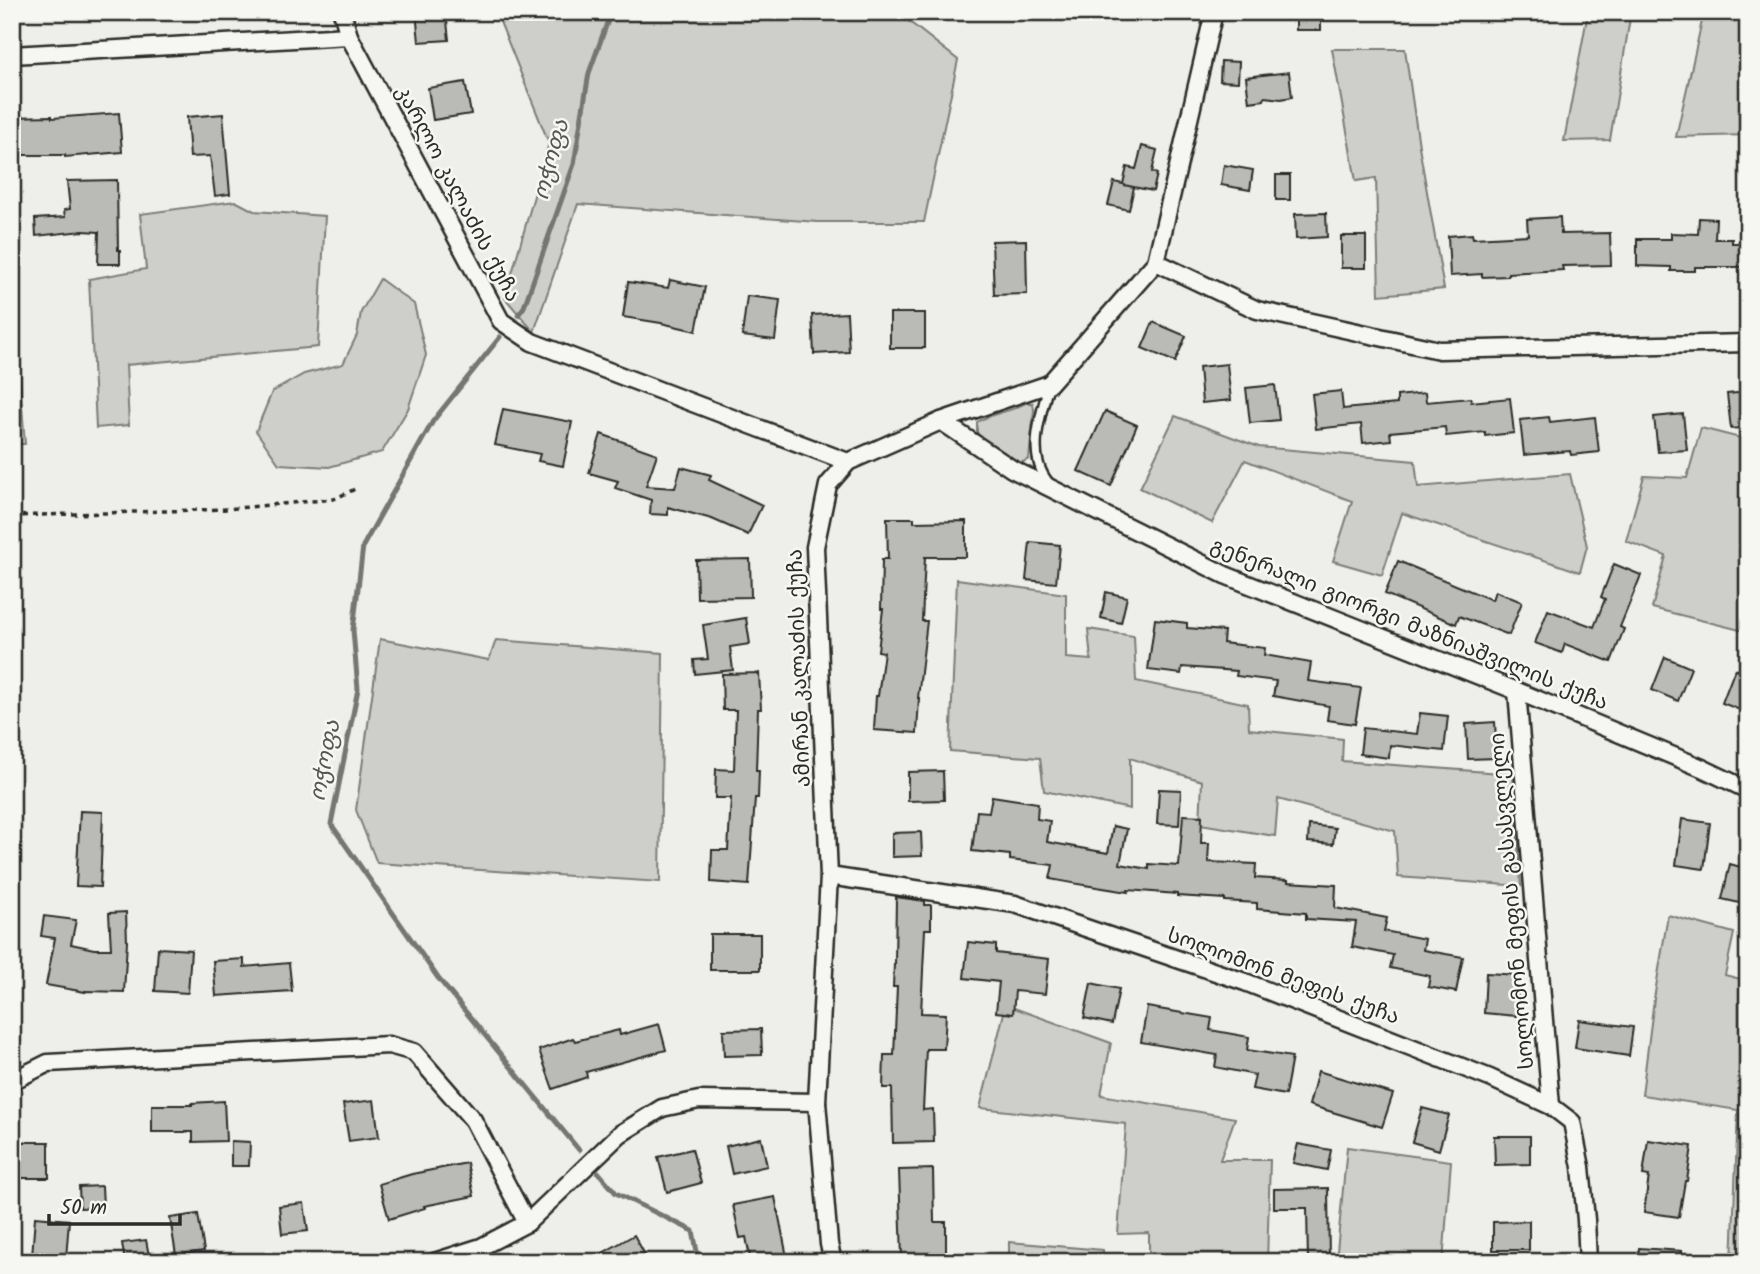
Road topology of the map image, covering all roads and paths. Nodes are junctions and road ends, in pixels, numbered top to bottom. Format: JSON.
{"nodes":[{"id":1,"x":342,"y":12,"type":"edge"},
{"id":2,"x":1214,"y":12,"type":"edge"},
{"id":3,"x":349,"y":36,"type":"junction"},
{"id":4,"x":12,"y":55,"type":"edge"},
{"id":5,"x":1156,"y":262,"type":"junction"},
{"id":6,"x":1748,"y":343,"type":"edge"},
{"id":7,"x":1049,"y":384,"type":"junction"},
{"id":8,"x":941,"y":421,"type":"junction"},
{"id":9,"x":848,"y":462,"type":"junction"},
{"id":10,"x":355,"y":489,"type":"dead end"},
{"id":11,"x":1058,"y":492,"type":"junction"},
{"id":12,"x":12,"y":516,"type":"edge"},
{"id":13,"x":1517,"y":691,"type":"junction"},
{"id":14,"x":1748,"y":790,"type":"edge"},
{"id":15,"x":830,"y":876,"type":"junction"},
{"id":16,"x":12,"y":1081,"type":"edge"},
{"id":17,"x":817,"y":1102,"type":"junction"},
{"id":18,"x":1551,"y":1106,"type":"junction"},
{"id":19,"x":527,"y":1223,"type":"junction"},
{"id":20,"x":434,"y":1262,"type":"edge"},
{"id":21,"x":833,"y":1262,"type":"edge"},
{"id":22,"x":1588,"y":1262,"type":"edge"}],
"edges":[{"from":1,"to":3,"type":"street","name":"კარლო კალაძის ქუჩა"},
{"from":2,"to":5,"type":"street","name":"ამირან კალაძის ქუჩა"},
{"from":3,"to":4,"type":"street"},
{"from":3,"to":9,"type":"street","name":"კარლო კალაძის ქუჩა"},
{"from":5,"to":6,"type":"street"},
{"from":5,"to":7,"type":"street","name":"ამირან კალაძის ქუჩა"},
{"from":7,"to":8,"type":"street","name":"ამირან კალაძის ქუჩა"},
{"from":7,"to":11,"type":"lane","name":"გენერალი გიორგი მაზნიაშვილის ქუჩა"},
{"from":8,"to":9,"type":"street","name":"ამირან კალაძის ქუჩა"},
{"from":8,"to":11,"type":"street","name":"გენერალი გიორგი მაზნიაშვილის ქუჩა"},
{"from":9,"to":15,"type":"street","name":"ამირან კალაძის ქუჩა"},
{"from":10,"to":12,"type":"path"},
{"from":11,"to":13,"type":"street","name":"გენერალი გიორგი მაზნიაშვილის ქუჩა"},
{"from":13,"to":14,"type":"street","name":"გენერალი გიორგი მაზნიაშვილის ქუჩა"},
{"from":13,"to":18,"type":"street","name":"სოლომონ მეფის გასასვლელი"},
{"from":15,"to":17,"type":"street","name":"ამირან კალაძის ქუჩა"},
{"from":15,"to":18,"type":"street","name":"სოლომონ მეფის ქუჩა"},
{"from":16,"to":19,"type":"street"},
{"from":17,"to":19,"type":"street"},
{"from":17,"to":21,"type":"street","name":"ამირან კალაძის ქუჩა"},
{"from":18,"to":22,"type":"street","name":"სოლომონ მეფის ქუჩა"},
{"from":19,"to":20,"type":"street"}]}
